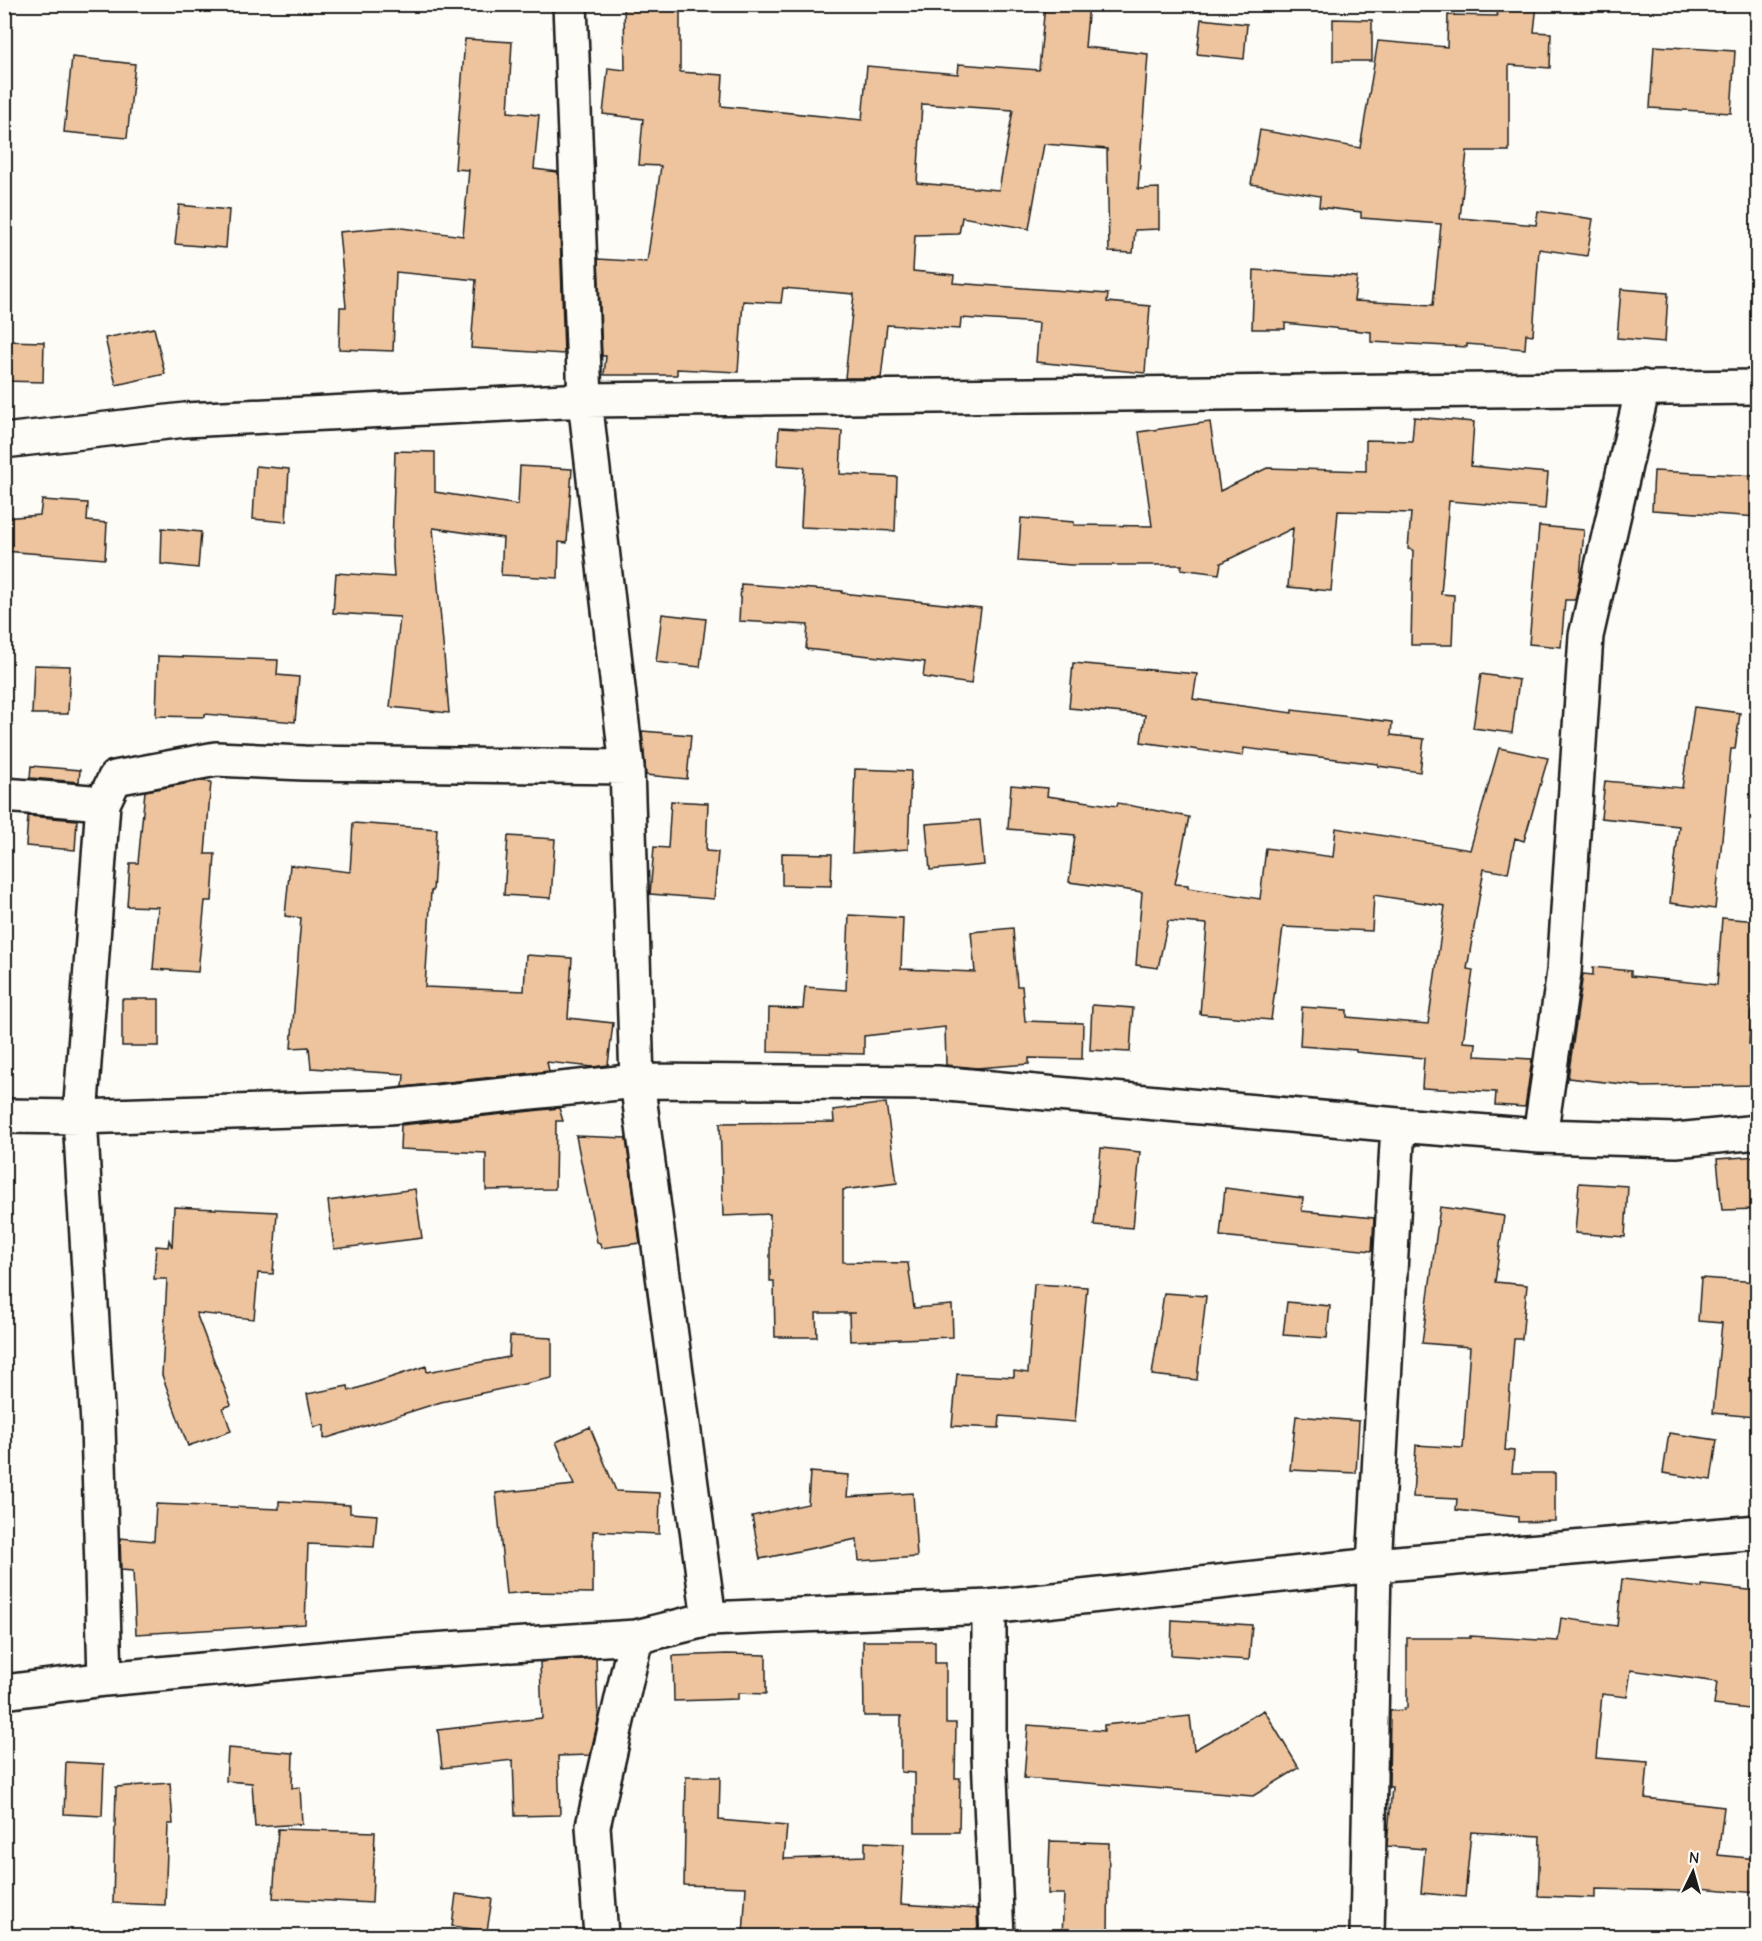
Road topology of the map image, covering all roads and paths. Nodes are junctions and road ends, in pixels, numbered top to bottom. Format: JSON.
{"nodes":[{"id":1,"x":570,"y":4,"type":"edge"},
{"id":2,"x":1643,"y":387,"type":"junction"},
{"id":3,"x":1758,"y":387,"type":"edge"},
{"id":4,"x":585,"y":400,"type":"junction"},
{"id":5,"x":4,"y":441,"type":"edge"},
{"id":6,"x":627,"y":767,"type":"junction"},
{"id":7,"x":4,"y":795,"type":"edge"},
{"id":8,"x":103,"y":803,"type":"junction"},
{"id":9,"x":638,"y":1081,"type":"junction"},
{"id":10,"x":4,"y":1116,"type":"edge"},
{"id":11,"x":80,"y":1118,"type":"junction"},
{"id":12,"x":1398,"y":1125,"type":"junction"},
{"id":13,"x":1758,"y":1132,"type":"edge"},
{"id":14,"x":1540,"y":1136,"type":"junction"},
{"id":15,"x":1758,"y":1532,"type":"edge"},
{"id":16,"x":1374,"y":1565,"type":"junction"},
{"id":17,"x":989,"y":1607,"type":"junction"},
{"id":18,"x":709,"y":1619,"type":"junction"},
{"id":19,"x":636,"y":1637,"type":"junction"},
{"id":20,"x":105,"y":1678,"type":"junction"},
{"id":21,"x":4,"y":1692,"type":"edge"},
{"id":22,"x":601,"y":1936,"type":"edge"},
{"id":23,"x":997,"y":1936,"type":"edge"},
{"id":24,"x":1366,"y":1936,"type":"edge"}],
"edges":[{"from":1,"to":4,"type":"street"},
{"from":2,"to":3,"type":"street"},
{"from":2,"to":4,"type":"street"},
{"from":2,"to":14,"type":"street"},
{"from":4,"to":5,"type":"street"},
{"from":4,"to":6,"type":"street"},
{"from":6,"to":8,"type":"street"},
{"from":6,"to":9,"type":"street"},
{"from":7,"to":8,"type":"street"},
{"from":8,"to":11,"type":"street"},
{"from":9,"to":11,"type":"street"},
{"from":9,"to":12,"type":"street"},
{"from":9,"to":18,"type":"street"},
{"from":10,"to":11,"type":"street"},
{"from":11,"to":20,"type":"street"},
{"from":12,"to":14,"type":"street"},
{"from":12,"to":16,"type":"street"},
{"from":13,"to":14,"type":"street"},
{"from":15,"to":16,"type":"street"},
{"from":16,"to":17,"type":"street"},
{"from":16,"to":24,"type":"street"},
{"from":17,"to":18,"type":"street"},
{"from":17,"to":23,"type":"street"},
{"from":18,"to":19,"type":"street"},
{"from":19,"to":20,"type":"street"},
{"from":19,"to":22,"type":"street"},
{"from":20,"to":21,"type":"street"}]}
